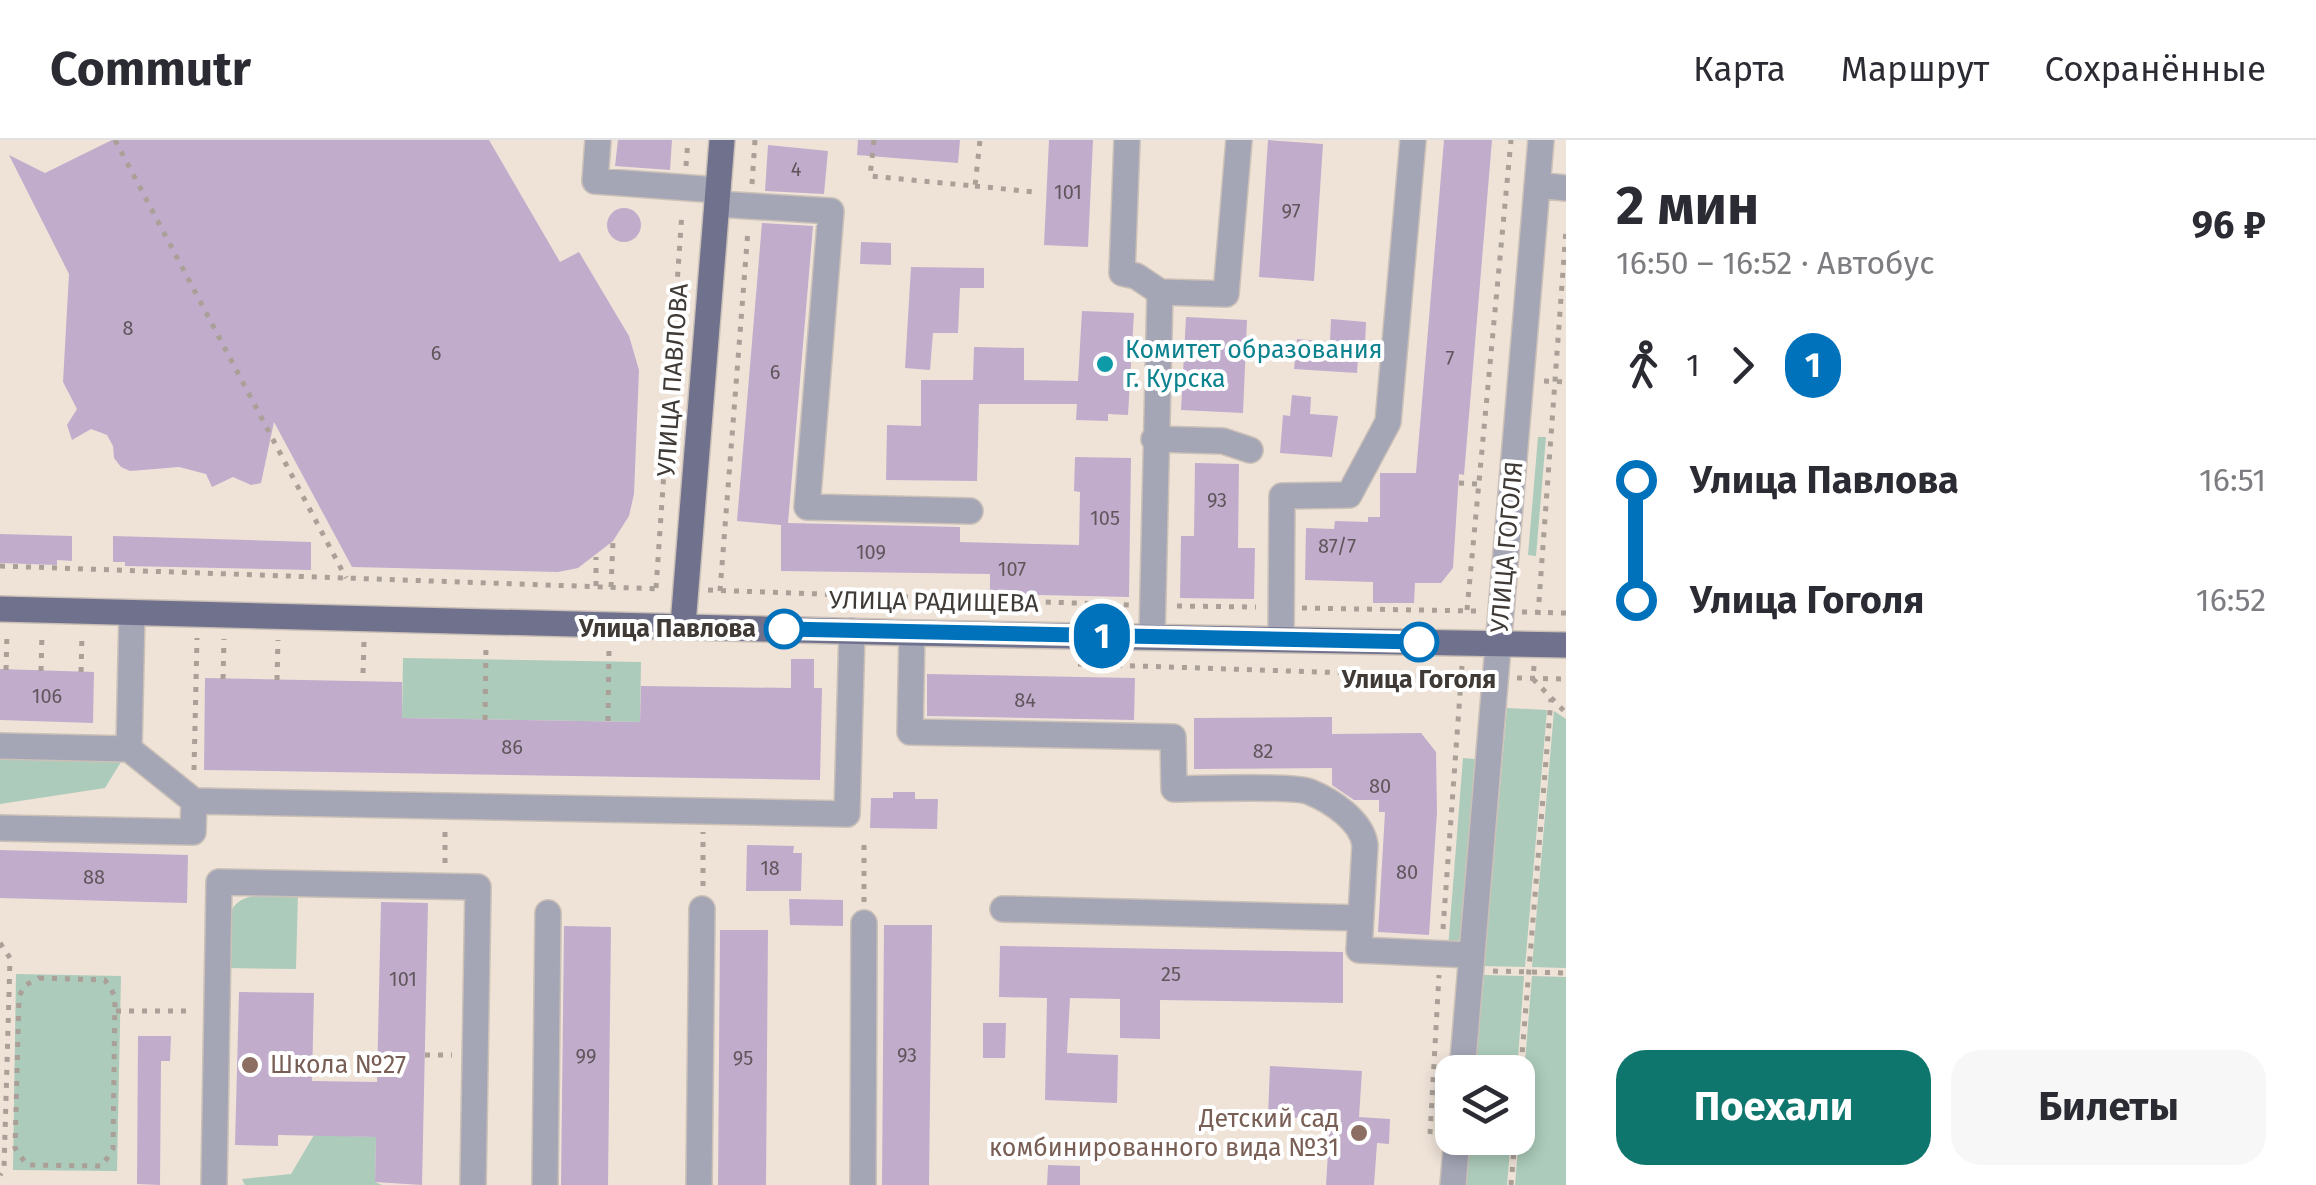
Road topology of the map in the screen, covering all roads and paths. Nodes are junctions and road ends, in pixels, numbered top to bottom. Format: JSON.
{"nodes":[{"id":1,"x":115,"y":140,"type":"edge"},
{"id":2,"x":598,"y":140,"type":"edge"},
{"id":3,"x":688,"y":140,"type":"edge"},
{"id":4,"x":722,"y":140,"type":"edge"},
{"id":5,"x":755,"y":140,"type":"edge"},
{"id":6,"x":874,"y":140,"type":"edge"},
{"id":7,"x":980,"y":140,"type":"edge"},
{"id":8,"x":1127,"y":140,"type":"edge"},
{"id":9,"x":1239,"y":140,"type":"edge"},
{"id":10,"x":1413,"y":140,"type":"edge"},
{"id":11,"x":1510,"y":140,"type":"edge"},
{"id":12,"x":1541,"y":140,"type":"edge"},
{"id":13,"x":1538,"y":185,"type":"junction"},
{"id":14,"x":975,"y":186,"type":"junction"},
{"id":15,"x":684,"y":188,"type":"junction"},
{"id":16,"x":1566,"y":188,"type":"edge"},
{"id":17,"x":1034,"y":192,"type":"dead end"},
{"id":18,"x":718,"y":197,"type":"junction"},
{"id":19,"x":750,"y":207,"type":"junction"},
{"id":20,"x":1566,"y":229,"type":"edge"},
{"id":21,"x":1160,"y":292,"type":"junction"},
{"id":22,"x":1154,"y":440,"type":"junction"},
{"id":23,"x":1250,"y":450,"type":"dead end"},
{"id":24,"x":1459,"y":483,"type":"dead end"},
{"id":25,"x":1479,"y":484,"type":"junction"},
{"id":26,"x":970,"y":510,"type":"dead end"},
{"id":27,"x":613,"y":541,"type":"dead end"},
{"id":28,"x":596,"y":557,"type":"dead end"},
{"id":29,"x":0,"y":566,"type":"edge"},
{"id":30,"x":346,"y":578,"type":"junction"},
{"id":31,"x":596,"y":586,"type":"junction"},
{"id":32,"x":611,"y":587,"type":"junction"},
{"id":33,"x":656,"y":588,"type":"junction"},
{"id":34,"x":687,"y":590,"type":"junction"},
{"id":35,"x":720,"y":591,"type":"junction"},
{"id":36,"x":1152,"y":606,"type":"junction"},
{"id":37,"x":1281,"y":607,"type":"junction"},
{"id":38,"x":1467,"y":611,"type":"junction"},
{"id":39,"x":132,"y":613,"type":"junction"},
{"id":40,"x":3,"y":621,"type":"edge"},
{"id":41,"x":684,"y":625,"type":"junction"},
{"id":42,"x":852,"y":631,"type":"junction"},
{"id":43,"x":912,"y":632,"type":"junction"},
{"id":44,"x":42,"y":634,"type":"dead end"},
{"id":45,"x":82,"y":635,"type":"dead end"},
{"id":46,"x":1152,"y":637,"type":"junction"},
{"id":47,"x":197,"y":638,"type":"dead end"},
{"id":48,"x":224,"y":639,"type":"dead end"},
{"id":49,"x":1281,"y":639,"type":"junction"},
{"id":50,"x":278,"y":640,"type":"dead end"},
{"id":51,"x":364,"y":642,"type":"dead end"},
{"id":52,"x":1464,"y":643,"type":"junction"},
{"id":53,"x":1499,"y":644,"type":"junction"},
{"id":54,"x":1535,"y":644,"type":"junction"},
{"id":55,"x":1566,"y":645,"type":"edge"},
{"id":56,"x":486,"y":646,"type":"dead end"},
{"id":57,"x":609,"y":649,"type":"dead end"},
{"id":58,"x":6,"y":670,"type":"dead end"},
{"id":59,"x":40,"y":671,"type":"dead end"},
{"id":60,"x":80,"y":672,"type":"dead end"},
{"id":61,"x":363,"y":673,"type":"dead end"},
{"id":62,"x":1461,"y":677,"type":"dead end"},
{"id":63,"x":223,"y":679,"type":"dead end"},
{"id":64,"x":1533,"y":679,"type":"junction"},
{"id":65,"x":277,"y":680,"type":"dead end"},
{"id":66,"x":1566,"y":680,"type":"edge"},
{"id":67,"x":1553,"y":700,"type":"junction"},
{"id":68,"x":1566,"y":702,"type":"edge"},
{"id":69,"x":1566,"y":713,"type":"edge"},
{"id":70,"x":485,"y":720,"type":"dead end"},
{"id":71,"x":608,"y":722,"type":"dead end"},
{"id":72,"x":0,"y":746,"type":"edge"},
{"id":73,"x":129,"y":748,"type":"junction"},
{"id":74,"x":194,"y":801,"type":"junction"},
{"id":75,"x":703,"y":813,"type":"junction"},
{"id":76,"x":0,"y":828,"type":"edge"},
{"id":77,"x":864,"y":840,"type":"dead end"},
{"id":78,"x":703,"y":882,"type":"dead end"},
{"id":79,"x":702,"y":909,"type":"dead end"},
{"id":80,"x":1002,"y":909,"type":"dead end"},
{"id":81,"x":548,"y":914,"type":"dead end"},
{"id":82,"x":1361,"y":918,"type":"junction"},
{"id":83,"x":864,"y":923,"type":"joint"},
{"id":84,"x":0,"y":943,"type":"edge"},
{"id":85,"x":1471,"y":954,"type":"junction"},
{"id":86,"x":1528,"y":972,"type":"junction"},
{"id":87,"x":1566,"y":973,"type":"edge"},
{"id":88,"x":116,"y":1011,"type":"junction"},
{"id":89,"x":216,"y":1012,"type":"junction"},
{"id":90,"x":1463,"y":1055,"type":"edge"},
{"id":91,"x":1522,"y":1055,"type":"edge"},
{"id":92,"x":1456,"y":1155,"type":"edge"},
{"id":93,"x":1514,"y":1155,"type":"edge"},
{"id":94,"x":0,"y":1175,"type":"edge"},
{"id":95,"x":214,"y":1185,"type":"edge"},
{"id":96,"x":473,"y":1185,"type":"edge"},
{"id":97,"x":544,"y":1185,"type":"edge"},
{"id":98,"x":698,"y":1185,"type":"edge"},
{"id":99,"x":864,"y":1185,"type":"edge"},
{"id":100,"x":1453,"y":1185,"type":"edge"},
{"id":101,"x":1511,"y":1185,"type":"edge"}],
"edges":[{"from":1,"to":30,"type":"path"},
{"from":2,"to":15,"type":"street"},
{"from":3,"to":15,"type":"path"},
{"from":4,"to":18,"type":"main road","name":"УЛИЦА ПАВЛОВА"},
{"from":5,"to":19,"type":"path"},
{"from":6,"to":14,"type":"path"},
{"from":7,"to":14,"type":"path"},
{"from":8,"to":21,"type":"street"},
{"from":9,"to":21,"type":"street"},
{"from":10,"to":37,"type":"street"},
{"from":11,"to":25,"type":"path"},
{"from":12,"to":13,"type":"street","name":"УЛИЦА ГОГОЛЯ"},
{"from":13,"to":16,"type":"street"},
{"from":13,"to":53,"type":"street","name":"УЛИЦА ГОГОЛЯ"},
{"from":14,"to":17,"type":"path"},
{"from":15,"to":18,"type":"street"},
{"from":15,"to":33,"type":"path"},
{"from":18,"to":19,"type":"street"},
{"from":18,"to":34,"type":"main road","name":"УЛИЦА ПАВЛОВА"},
{"from":19,"to":26,"type":"street"},
{"from":19,"to":35,"type":"path"},
{"from":20,"to":54,"type":"path"},
{"from":21,"to":22,"type":"street"},
{"from":22,"to":23,"type":"street"},
{"from":22,"to":36,"type":"street"},
{"from":24,"to":25,"type":"path"},
{"from":25,"to":38,"type":"path"},
{"from":27,"to":32,"type":"path"},
{"from":28,"to":31,"type":"path"},
{"from":29,"to":30,"type":"path"},
{"from":30,"to":31,"type":"path"},
{"from":31,"to":32,"type":"path"},
{"from":32,"to":33,"type":"path"},
{"from":33,"to":34,"type":"path"},
{"from":34,"to":35,"type":"path"},
{"from":34,"to":41,"type":"main road","name":"УЛИЦА ПАВЛОВА"},
{"from":35,"to":36,"type":"path"},
{"from":36,"to":37,"type":"path"},
{"from":36,"to":46,"type":"street"},
{"from":37,"to":38,"type":"path"},
{"from":37,"to":49,"type":"street"},
{"from":38,"to":52,"type":"path"},
{"from":39,"to":40,"type":"main road","name":"УЛИЦА РАДИЩЕВА"},
{"from":39,"to":41,"type":"main road","name":"УЛИЦА РАДИЩЕВА"},
{"from":39,"to":73,"type":"street"},
{"from":40,"to":58,"type":"path"},
{"from":41,"to":42,"type":"main road","name":"УЛИЦА РАДИЩЕВА"},
{"from":42,"to":43,"type":"main road","name":"УЛИЦА РАДИЩЕВА"},
{"from":42,"to":75,"type":"street"},
{"from":43,"to":46,"type":"main road","name":"УЛИЦА РАДИЩЕВА"},
{"from":43,"to":82,"type":"street"},
{"from":44,"to":59,"type":"path"},
{"from":45,"to":60,"type":"path"},
{"from":46,"to":49,"type":"main road","name":"УЛИЦА РАДИЩЕВА"},
{"from":47,"to":74,"type":"path"},
{"from":48,"to":63,"type":"path"},
{"from":49,"to":52,"type":"main road","name":"УЛИЦА РАДИЩЕВА"},
{"from":50,"to":65,"type":"path"},
{"from":51,"to":61,"type":"path"},
{"from":52,"to":53,"type":"main road","name":"УЛИЦА РАДИЩЕВА"},
{"from":52,"to":62,"type":"path"},
{"from":53,"to":54,"type":"main road","name":"УЛИЦА РАДИЩЕВА"},
{"from":53,"to":85,"type":"street","name":"УЛИЦА ГОГОЛЯ"},
{"from":54,"to":55,"type":"main road","name":"УЛИЦА РАДИЩЕВА"},
{"from":54,"to":64,"type":"path"},
{"from":56,"to":70,"type":"path"},
{"from":57,"to":71,"type":"path"},
{"from":64,"to":66,"type":"path"},
{"from":64,"to":67,"type":"path"},
{"from":67,"to":68,"type":"path"},
{"from":67,"to":69,"type":"path"},
{"from":67,"to":86,"type":"path"},
{"from":72,"to":73,"type":"street"},
{"from":73,"to":74,"type":"street"},
{"from":74,"to":75,"type":"street"},
{"from":74,"to":76,"type":"street"},
{"from":75,"to":78,"type":"path"},
{"from":77,"to":83,"type":"path"},
{"from":79,"to":98,"type":"street"},
{"from":80,"to":82,"type":"street"},
{"from":81,"to":97,"type":"street"},
{"from":82,"to":85,"type":"street"},
{"from":83,"to":99,"type":"street"},
{"from":84,"to":94,"type":"path"},
{"from":85,"to":90,"type":"street","name":"УЛИЦА ГОГОЛЯ"},
{"from":86,"to":87,"type":"path"},
{"from":86,"to":91,"type":"path"},
{"from":88,"to":88,"type":"path"},
{"from":88,"to":89,"type":"path"},
{"from":89,"to":95,"type":"street"},
{"from":89,"to":96,"type":"street"},
{"from":92,"to":100,"type":"street"},
{"from":93,"to":101,"type":"path"}]}
